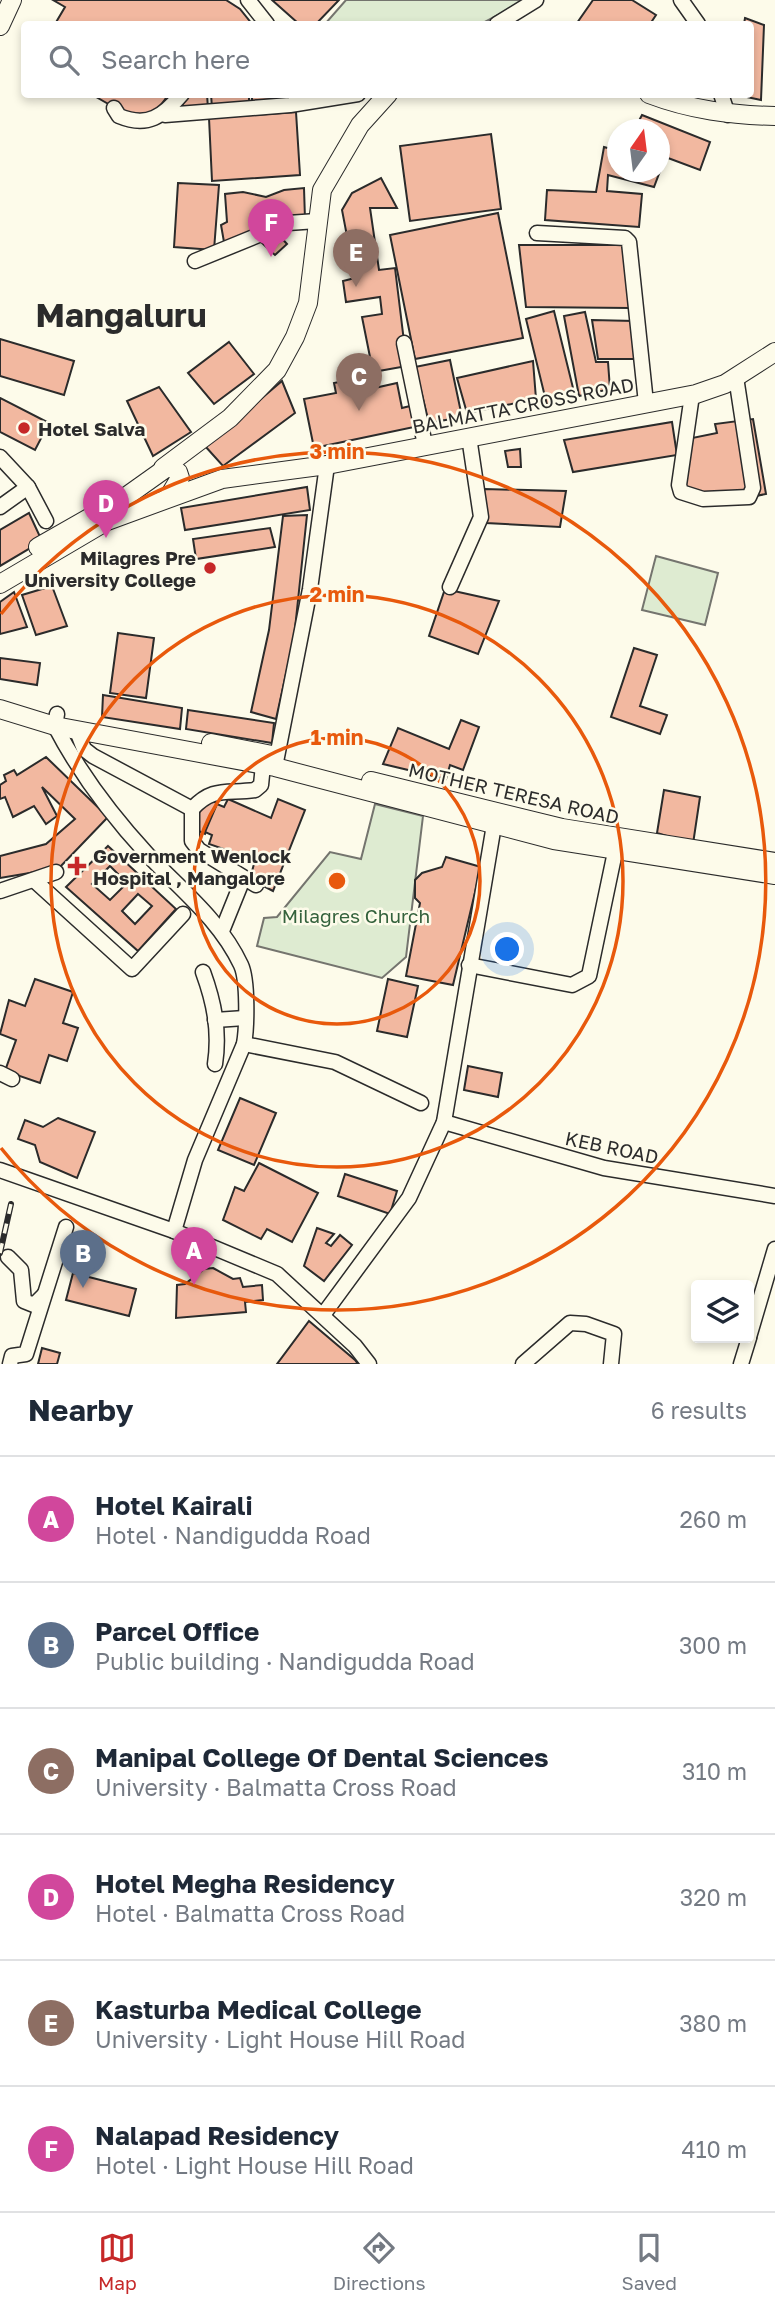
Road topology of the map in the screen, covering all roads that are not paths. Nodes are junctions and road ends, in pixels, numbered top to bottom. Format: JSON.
{"nodes":[{"id":1,"x":12,"y":0,"type":"edge"},
{"id":2,"x":248,"y":0,"type":"edge"},
{"id":3,"x":536,"y":0,"type":"edge"},
{"id":4,"x":681,"y":0,"type":"edge"},
{"id":5,"x":265,"y":21,"type":"edge"},
{"id":6,"x":502,"y":21,"type":"edge"},
{"id":7,"x":696,"y":21,"type":"edge"},
{"id":8,"x":0,"y":26,"type":"edge"},
{"id":9,"x":179,"y":98,"type":"edge"},
{"id":10,"x":333,"y":98,"type":"edge"},
{"id":11,"x":384,"y":98,"type":"edge"},
{"id":12,"x":660,"y":98,"type":"edge"},
{"id":13,"x":723,"y":98,"type":"edge"},
{"id":14,"x":114,"y":108,"type":"dead end"},
{"id":15,"x":165,"y":115,"type":"junction"},
{"id":16,"x":729,"y":115,"type":"junction"},
{"id":17,"x":775,"y":116,"type":"edge"},
{"id":18,"x":317,"y":221,"type":"junction"},
{"id":19,"x":537,"y":233,"type":"dead end"},
{"id":20,"x":195,"y":261,"type":"dead end"},
{"id":21,"x":404,"y":343,"type":"dead end"},
{"id":22,"x":775,"y":352,"type":"edge"},
{"id":23,"x":736,"y":377,"type":"junction"},
{"id":24,"x":692,"y":395,"type":"junction"},
{"id":25,"x":646,"y":403,"type":"junction"},
{"id":26,"x":469,"y":437,"type":"junction"},
{"id":27,"x":425,"y":446,"type":"junction"},
{"id":28,"x":186,"y":450,"type":"junction"},
{"id":29,"x":0,"y":457,"type":"edge"},
{"id":30,"x":327,"y":465,"type":"junction"},
{"id":31,"x":163,"y":468,"type":"junction"},
{"id":32,"x":222,"y":479,"type":"junction"},
{"id":33,"x":29,"y":487,"type":"junction"},
{"id":34,"x":168,"y":498,"type":"junction"},
{"id":35,"x":0,"y":507,"type":"edge"},
{"id":36,"x":46,"y":521,"type":"dead end"},
{"id":37,"x":0,"y":572,"type":"edge"},
{"id":38,"x":0,"y":584,"type":"edge"},
{"id":39,"x":450,"y":587,"type":"dead end"},
{"id":40,"x":0,"y":697,"type":"edge"},
{"id":41,"x":0,"y":709,"type":"edge"},
{"id":42,"x":56,"y":720,"type":"junction"},
{"id":43,"x":77,"y":731,"type":"junction"},
{"id":44,"x":272,"y":763,"type":"junction"},
{"id":45,"x":192,"y":809,"type":"junction"},
{"id":46,"x":494,"y":825,"type":"junction"},
{"id":47,"x":615,"y":852,"type":"junction"},
{"id":48,"x":775,"y":862,"type":"edge"},
{"id":49,"x":56,"y":872,"type":"dead end"},
{"id":50,"x":775,"y":875,"type":"edge"},
{"id":51,"x":35,"y":881,"type":"junction"},
{"id":52,"x":0,"y":891,"type":"edge"},
{"id":53,"x":183,"y":914,"type":"dead end"},
{"id":54,"x":222,"y":931,"type":"junction"},
{"id":55,"x":468,"y":965,"type":"junction"},
{"id":56,"x":203,"y":972,"type":"dead end"},
{"id":57,"x":246,"y":1018,"type":"junction"},
{"id":58,"x":215,"y":1020,"type":"junction"},
{"id":59,"x":244,"y":1044,"type":"junction"},
{"id":60,"x":215,"y":1064,"type":"dead end"},
{"id":61,"x":421,"y":1103,"type":"dead end"},
{"id":62,"x":444,"y":1122,"type":"junction"},
{"id":63,"x":0,"y":1170,"type":"edge"},
{"id":64,"x":775,"y":1196,"type":"edge"},
{"id":65,"x":66,"y":1227,"type":"dead end"},
{"id":66,"x":174,"y":1231,"type":"junction"},
{"id":67,"x":775,"y":1250,"type":"edge"},
{"id":68,"x":8,"y":1257,"type":"dead end"},
{"id":69,"x":44,"y":1295,"type":"junction"},
{"id":70,"x":323,"y":1315,"type":"junction"},
{"id":71,"x":754,"y":1320,"type":"edge"},
{"id":72,"x":747,"y":1343,"type":"edge"},
{"id":73,"x":10,"y":1364,"type":"edge"},
{"id":74,"x":369,"y":1364,"type":"edge"},
{"id":75,"x":523,"y":1364,"type":"edge"},
{"id":76,"x":611,"y":1364,"type":"edge"},
{"id":77,"x":741,"y":1364,"type":"edge"}],
"edges":[{"from":1,"to":8,"type":"main road"},
{"from":2,"to":5,"type":"street"},
{"from":3,"to":6,"type":"street"},
{"from":4,"to":7,"type":"street"},
{"from":9,"to":15,"type":"street"},
{"from":10,"to":15,"type":"street"},
{"from":11,"to":18,"type":"main road"},
{"from":12,"to":16,"type":"main road"},
{"from":13,"to":16,"type":"street"},
{"from":14,"to":15,"type":"street"},
{"from":16,"to":17,"type":"main road"},
{"from":18,"to":20,"type":"street"},
{"from":18,"to":28,"type":"main road"},
{"from":19,"to":25,"type":"street"},
{"from":21,"to":27,"type":"street"},
{"from":22,"to":23,"type":"main road","name":"BALMATTA CROSS ROAD"},
{"from":23,"to":24,"type":"main road","name":"BALMATTA CROSS ROAD"},
{"from":23,"to":24,"type":"street"},
{"from":24,"to":25,"type":"main road","name":"BALMATTA CROSS ROAD"},
{"from":25,"to":26,"type":"main road","name":"BALMATTA CROSS ROAD"},
{"from":26,"to":27,"type":"main road","name":"BALMATTA CROSS ROAD"},
{"from":26,"to":39,"type":"street"},
{"from":27,"to":30,"type":"main road","name":"BALMATTA CROSS ROAD"},
{"from":28,"to":31,"type":"main road"},
{"from":28,"to":32,"type":"main road"},
{"from":29,"to":33,"type":"street"},
{"from":30,"to":32,"type":"main road","name":"BALMATTA CROSS ROAD"},
{"from":30,"to":44,"type":"street"},
{"from":31,"to":34,"type":"main road"},
{"from":31,"to":37,"type":"main road"},
{"from":32,"to":34,"type":"main road","name":"BALMATTA CROSS ROAD"},
{"from":33,"to":35,"type":"street"},
{"from":33,"to":36,"type":"street"},
{"from":34,"to":38,"type":"main road","name":"BALMATTA CROSS ROAD"},
{"from":40,"to":42,"type":"main road","name":"MOTHER TERESA ROAD"},
{"from":41,"to":42,"type":"main road"},
{"from":42,"to":43,"type":"main road"},
{"from":42,"to":44,"type":"main road","name":"MOTHER TERESA ROAD"},
{"from":42,"to":54,"type":"street"},
{"from":43,"to":44,"type":"main road"},
{"from":43,"to":45,"type":"street"},
{"from":44,"to":45,"type":"street"},
{"from":44,"to":46,"type":"main road"},
{"from":44,"to":48,"type":"main road","name":"MOTHER TERESA ROAD"},
{"from":45,"to":54,"type":"street"},
{"from":46,"to":47,"type":"main road"},
{"from":46,"to":55,"type":"street"},
{"from":47,"to":50,"type":"main road"},
{"from":47,"to":55,"type":"street"},
{"from":49,"to":51,"type":"street"},
{"from":51,"to":52,"type":"street"},
{"from":51,"to":53,"type":"street"},
{"from":54,"to":57,"type":"street"},
{"from":55,"to":62,"type":"street"},
{"from":56,"to":58,"type":"street"},
{"from":57,"to":58,"type":"street"},
{"from":57,"to":59,"type":"street"},
{"from":58,"to":60,"type":"street"},
{"from":59,"to":61,"type":"street"},
{"from":59,"to":66,"type":"street"},
{"from":62,"to":64,"type":"street","name":"KEB ROAD"},
{"from":62,"to":70,"type":"street"},
{"from":63,"to":66,"type":"street"},
{"from":65,"to":69,"type":"street"},
{"from":66,"to":70,"type":"street"},
{"from":67,"to":71,"type":"street"},
{"from":68,"to":69,"type":"street"},
{"from":69,"to":73,"type":"street"},
{"from":70,"to":74,"type":"street"},
{"from":72,"to":77,"type":"street"},
{"from":75,"to":76,"type":"street"}]}
